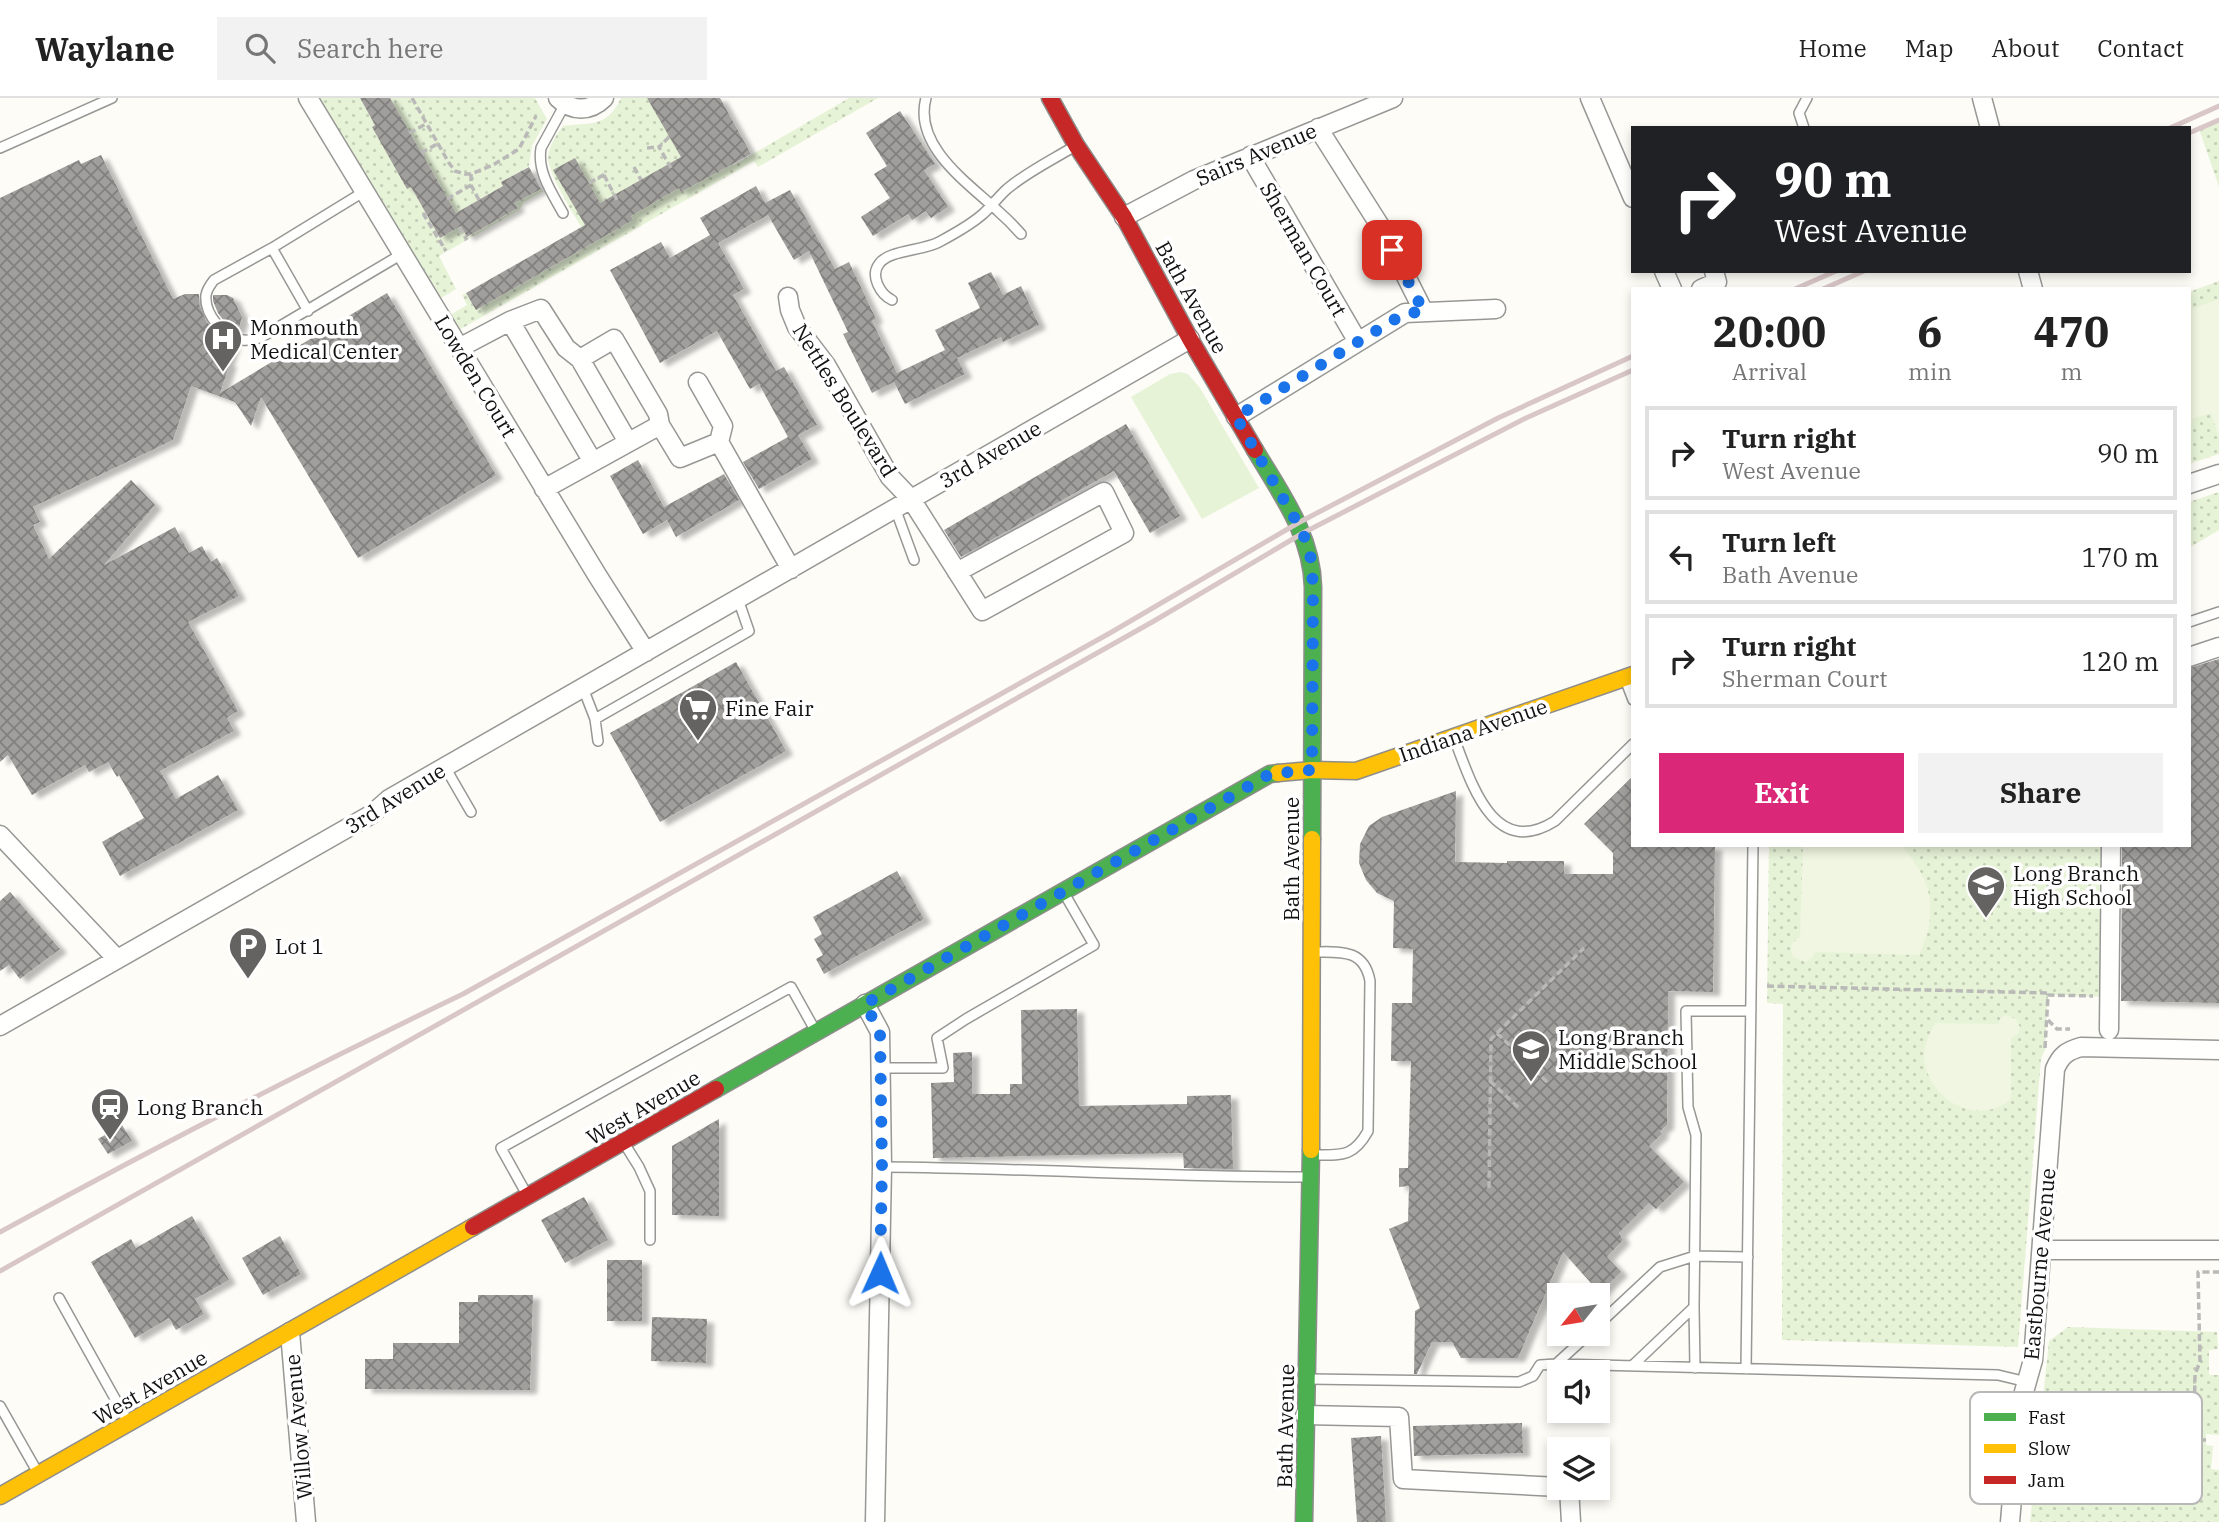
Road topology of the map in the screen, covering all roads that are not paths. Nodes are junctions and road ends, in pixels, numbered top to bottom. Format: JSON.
{"nodes":[{"id":1,"x":112,"y":98,"type":"edge"},
{"id":2,"x":308,"y":98,"type":"edge"},
{"id":3,"x":604,"y":98,"type":"edge"},
{"id":4,"x":926,"y":98,"type":"edge"},
{"id":5,"x":1050,"y":98,"type":"edge"},
{"id":6,"x":1392,"y":98,"type":"edge"},
{"id":7,"x":1590,"y":98,"type":"edge"},
{"id":8,"x":1807,"y":98,"type":"edge"},
{"id":9,"x":1982,"y":98,"type":"edge"},
{"id":10,"x":562,"y":101,"type":"edge"},
{"id":11,"x":1803,"y":126,"type":"edge"},
{"id":12,"x":1989,"y":126,"type":"edge"},
{"id":13,"x":1318,"y":128,"type":"junction"},
{"id":14,"x":1076,"y":145,"type":"junction"},
{"id":15,"x":0,"y":148,"type":"edge"},
{"id":16,"x":1250,"y":156,"type":"junction"},
{"id":17,"x":365,"y":191,"type":"junction"},
{"id":18,"x":1631,"y":193,"type":"edge"},
{"id":19,"x":992,"y":205,"type":"junction"},
{"id":20,"x":563,"y":213,"type":"dead end"},
{"id":21,"x":1124,"y":217,"type":"junction"},
{"id":22,"x":1021,"y":234,"type":"dead end"},
{"id":23,"x":272,"y":247,"type":"junction"},
{"id":24,"x":402,"y":254,"type":"junction"},
{"id":25,"x":1715,"y":273,"type":"edge"},
{"id":26,"x":1706,"y":287,"type":"edge"},
{"id":27,"x":788,"y":297,"type":"dead end"},
{"id":28,"x":892,"y":300,"type":"dead end"},
{"id":29,"x":1496,"y":309,"type":"dead end"},
{"id":30,"x":308,"y":311,"type":"junction"},
{"id":31,"x":1424,"y":312,"type":"junction"},
{"id":32,"x":510,"y":321,"type":"junction"},
{"id":33,"x":1190,"y":339,"type":"junction"},
{"id":34,"x":1358,"y":342,"type":"junction"},
{"id":35,"x":459,"y":348,"type":"junction"},
{"id":36,"x":580,"y":359,"type":"junction"},
{"id":37,"x":698,"y":382,"type":"dead end"},
{"id":38,"x":1236,"y":417,"type":"junction"},
{"id":39,"x":660,"y":425,"type":"junction"},
{"id":40,"x":628,"y":442,"type":"junction"},
{"id":41,"x":719,"y":442,"type":"junction"},
{"id":42,"x":593,"y":462,"type":"junction"},
{"id":43,"x":2219,"y":474,"type":"edge"},
{"id":44,"x":2191,"y":483,"type":"edge"},
{"id":45,"x":544,"y":489,"type":"junction"},
{"id":46,"x":903,"y":504,"type":"junction"},
{"id":47,"x":914,"y":559,"type":"dead end"},
{"id":48,"x":790,"y":569,"type":"junction"},
{"id":49,"x":957,"y":572,"type":"junction"},
{"id":50,"x":738,"y":599,"type":"junction"},
{"id":51,"x":2219,"y":612,"type":"edge"},
{"id":52,"x":2191,"y":621,"type":"edge"},
{"id":53,"x":2219,"y":647,"type":"edge"},
{"id":54,"x":646,"y":652,"type":"junction"},
{"id":55,"x":2191,"y":656,"type":"edge"},
{"id":56,"x":1629,"y":676,"type":"edge"},
{"id":57,"x":583,"y":688,"type":"junction"},
{"id":58,"x":595,"y":719,"type":"junction"},
{"id":59,"x":1454,"y":736,"type":"junction"},
{"id":60,"x":598,"y":741,"type":"dead end"},
{"id":61,"x":1631,"y":746,"type":"edge"},
{"id":62,"x":445,"y":767,"type":"junction"},
{"id":63,"x":1312,"y":770,"type":"junction"},
{"id":64,"x":471,"y":812,"type":"dead end"},
{"id":65,"x":0,"y":835,"type":"edge"},
{"id":66,"x":1753,"y":847,"type":"edge"},
{"id":67,"x":2111,"y":847,"type":"edge"},
{"id":68,"x":1063,"y":891,"type":"junction"},
{"id":69,"x":1312,"y":952,"type":"junction"},
{"id":70,"x":117,"y":959,"type":"junction"},
{"id":71,"x":865,"y":1004,"type":"junction"},
{"id":72,"x":1751,"y":1011,"type":"junction"},
{"id":73,"x":0,"y":1026,"type":"edge"},
{"id":74,"x":816,"y":1032,"type":"junction"},
{"id":75,"x":2108,"y":1038,"type":"junction"},
{"id":76,"x":2219,"y":1050,"type":"edge"},
{"id":77,"x":881,"y":1068,"type":"junction"},
{"id":78,"x":623,"y":1142,"type":"junction"},
{"id":79,"x":1311,"y":1155,"type":"junction"},
{"id":80,"x":882,"y":1167,"type":"junction"},
{"id":81,"x":1311,"y":1177,"type":"junction"},
{"id":82,"x":528,"y":1196,"type":"junction"},
{"id":83,"x":650,"y":1240,"type":"dead end"},
{"id":84,"x":2042,"y":1250,"type":"junction"},
{"id":85,"x":2219,"y":1250,"type":"edge"},
{"id":86,"x":1695,"y":1256,"type":"junction"},
{"id":87,"x":1748,"y":1256,"type":"junction"},
{"id":88,"x":59,"y":1298,"type":"dead end"},
{"id":89,"x":1694,"y":1307,"type":"junction"},
{"id":90,"x":1610,"y":1314,"type":"edge"},
{"id":91,"x":290,"y":1332,"type":"junction"},
{"id":92,"x":1576,"y":1346,"type":"edge"},
{"id":93,"x":1560,"y":1360,"type":"edge"},
{"id":94,"x":1547,"y":1365,"type":"edge"},
{"id":95,"x":1610,"y":1365,"type":"edge"},
{"id":96,"x":1632,"y":1366,"type":"junction"},
{"id":97,"x":1695,"y":1368,"type":"junction"},
{"id":98,"x":1746,"y":1369,"type":"junction"},
{"id":99,"x":1307,"y":1379,"type":"junction"},
{"id":100,"x":2027,"y":1382,"type":"junction"},
{"id":101,"x":2024,"y":1392,"type":"edge"},
{"id":102,"x":0,"y":1406,"type":"edge"},
{"id":103,"x":1305,"y":1415,"type":"junction"},
{"id":104,"x":129,"y":1423,"type":"junction"},
{"id":105,"x":39,"y":1474,"type":"junction"},
{"id":106,"x":1547,"y":1486,"type":"edge"},
{"id":107,"x":0,"y":1496,"type":"edge"},
{"id":108,"x":1570,"y":1500,"type":"edge"},
{"id":109,"x":2012,"y":1504,"type":"edge"},
{"id":110,"x":306,"y":1522,"type":"edge"},
{"id":111,"x":875,"y":1522,"type":"edge"},
{"id":112,"x":1304,"y":1522,"type":"edge"},
{"id":113,"x":1571,"y":1522,"type":"edge"},
{"id":114,"x":2010,"y":1522,"type":"edge"}],
"edges":[{"from":1,"to":15,"type":"lane"},
{"from":2,"to":17,"type":"street","name":"Lowden Court"},
{"from":3,"to":10,"type":"street"},
{"from":4,"to":19,"type":"lane"},
{"from":5,"to":14,"type":"street","name":"Bath Avenue"},
{"from":6,"to":13,"type":"street","name":"Sairs Avenue"},
{"from":7,"to":18,"type":"street"},
{"from":8,"to":11,"type":"lane"},
{"from":9,"to":12,"type":"street"},
{"from":10,"to":20,"type":"lane"},
{"from":13,"to":16,"type":"street","name":"Sairs Avenue"},
{"from":13,"to":31,"type":"street"},
{"from":14,"to":19,"type":"lane"},
{"from":14,"to":21,"type":"street","name":"Bath Avenue"},
{"from":16,"to":21,"type":"street","name":"Sairs Avenue"},
{"from":16,"to":34,"type":"street","name":"Sherman Court"},
{"from":17,"to":23,"type":"lane"},
{"from":17,"to":24,"type":"street","name":"Lowden Court"},
{"from":19,"to":22,"type":"lane"},
{"from":19,"to":28,"type":"lane"},
{"from":21,"to":33,"type":"street","name":"Bath Avenue"},
{"from":23,"to":30,"type":"lane"},
{"from":23,"to":30,"type":"lane"},
{"from":24,"to":30,"type":"lane"},
{"from":24,"to":35,"type":"street","name":"Lowden Court"},
{"from":25,"to":26,"type":"street"},
{"from":27,"to":46,"type":"street","name":"Nettles Boulevard"},
{"from":29,"to":31,"type":"street"},
{"from":31,"to":34,"type":"street"},
{"from":32,"to":35,"type":"street"},
{"from":32,"to":36,"type":"street"},
{"from":32,"to":42,"type":"street"},
{"from":33,"to":38,"type":"street","name":"Bath Avenue"},
{"from":33,"to":46,"type":"street","name":"3rd Avenue"},
{"from":34,"to":38,"type":"street"},
{"from":35,"to":45,"type":"street","name":"Lowden Court"},
{"from":36,"to":39,"type":"street"},
{"from":36,"to":40,"type":"street"},
{"from":37,"to":41,"type":"street"},
{"from":38,"to":63,"type":"street","name":"Bath Avenue"},
{"from":39,"to":40,"type":"street"},
{"from":39,"to":41,"type":"street"},
{"from":40,"to":42,"type":"street"},
{"from":41,"to":48,"type":"street"},
{"from":42,"to":45,"type":"street"},
{"from":43,"to":44,"type":"street"},
{"from":45,"to":54,"type":"street","name":"Lowden Court"},
{"from":46,"to":47,"type":"lane"},
{"from":46,"to":48,"type":"street","name":"3rd Avenue"},
{"from":46,"to":49,"type":"street","name":"Nettles Boulevard"},
{"from":48,"to":50,"type":"street","name":"3rd Avenue"},
{"from":49,"to":49,"type":"street","name":"Nettles Boulevard"},
{"from":50,"to":54,"type":"street","name":"3rd Avenue"},
{"from":50,"to":58,"type":"lane"},
{"from":51,"to":52,"type":"lane"},
{"from":53,"to":55,"type":"street"},
{"from":54,"to":57,"type":"street","name":"3rd Avenue"},
{"from":56,"to":59,"type":"street","name":"Indiana Avenue"},
{"from":57,"to":58,"type":"lane"},
{"from":57,"to":62,"type":"street","name":"3rd Avenue"},
{"from":58,"to":60,"type":"lane"},
{"from":59,"to":61,"type":"lane"},
{"from":59,"to":63,"type":"street","name":"Indiana Avenue"},
{"from":62,"to":64,"type":"lane"},
{"from":62,"to":70,"type":"street","name":"3rd Avenue"},
{"from":63,"to":68,"type":"street","name":"West Avenue"},
{"from":63,"to":69,"type":"street","name":"Bath Avenue"},
{"from":65,"to":70,"type":"street"},
{"from":66,"to":72,"type":"lane"},
{"from":67,"to":75,"type":"street"},
{"from":68,"to":71,"type":"street","name":"West Avenue"},
{"from":68,"to":77,"type":"lane"},
{"from":69,"to":79,"type":"street","name":"Bath Avenue"},
{"from":69,"to":79,"type":"lane"},
{"from":70,"to":73,"type":"street","name":"3rd Avenue"},
{"from":71,"to":74,"type":"street","name":"West Avenue"},
{"from":71,"to":77,"type":"street"},
{"from":72,"to":86,"type":"lane"},
{"from":72,"to":87,"type":"lane"},
{"from":74,"to":78,"type":"street","name":"West Avenue"},
{"from":74,"to":82,"type":"lane"},
{"from":75,"to":76,"type":"street"},
{"from":75,"to":84,"type":"street","name":"Eastbourne Avenue"},
{"from":77,"to":80,"type":"street"},
{"from":78,"to":82,"type":"street","name":"West Avenue"},
{"from":78,"to":83,"type":"lane"},
{"from":79,"to":81,"type":"street","name":"Bath Avenue"},
{"from":80,"to":81,"type":"lane"},
{"from":80,"to":111,"type":"street"},
{"from":81,"to":99,"type":"street","name":"Bath Avenue"},
{"from":82,"to":91,"type":"street","name":"West Avenue"},
{"from":84,"to":85,"type":"street"},
{"from":84,"to":100,"type":"street","name":"Eastbourne Avenue"},
{"from":86,"to":87,"type":"lane"},
{"from":86,"to":89,"type":"lane"},
{"from":86,"to":90,"type":"lane"},
{"from":87,"to":98,"type":"lane"},
{"from":88,"to":104,"type":"lane"},
{"from":89,"to":96,"type":"lane"},
{"from":89,"to":97,"type":"lane"},
{"from":91,"to":104,"type":"street","name":"West Avenue"},
{"from":91,"to":110,"type":"street","name":"Willow Avenue"},
{"from":92,"to":93,"type":"lane"},
{"from":94,"to":99,"type":"lane"},
{"from":95,"to":96,"type":"lane"},
{"from":96,"to":97,"type":"lane"},
{"from":97,"to":98,"type":"lane"},
{"from":98,"to":100,"type":"lane"},
{"from":99,"to":103,"type":"street","name":"Bath Avenue"},
{"from":100,"to":101,"type":"street","name":"Eastbourne Avenue"},
{"from":102,"to":105,"type":"lane"},
{"from":103,"to":106,"type":"street"},
{"from":103,"to":112,"type":"street","name":"Bath Avenue"},
{"from":104,"to":105,"type":"street","name":"West Avenue"},
{"from":105,"to":107,"type":"street","name":"West Avenue"},
{"from":108,"to":113,"type":"street"},
{"from":109,"to":114,"type":"street","name":"Eastbourne Avenue"}]}
